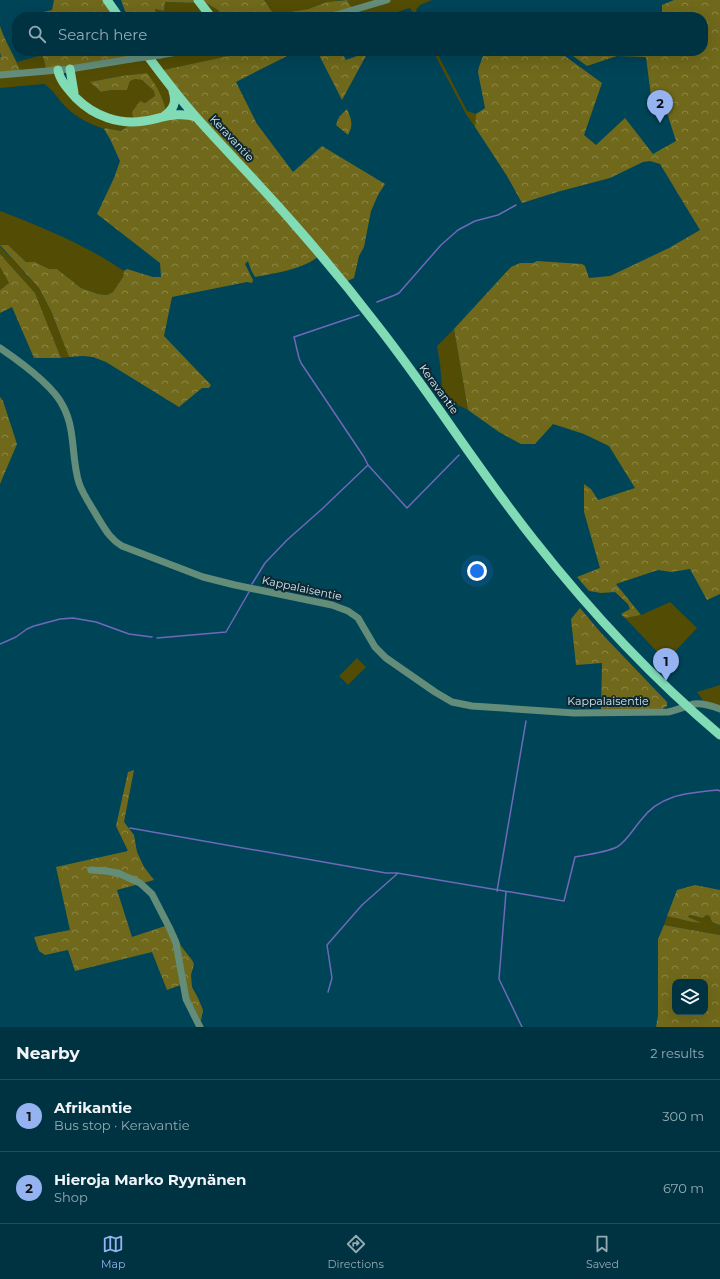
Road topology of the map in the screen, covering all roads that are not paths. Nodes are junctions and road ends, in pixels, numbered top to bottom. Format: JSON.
{"nodes":[{"id":1,"x":198,"y":0,"type":"edge"},
{"id":2,"x":387,"y":0,"type":"edge"},
{"id":3,"x":110,"y":2,"type":"edge"},
{"id":4,"x":361,"y":4,"type":"edge"},
{"id":5,"x":116,"y":12,"type":"edge"},
{"id":6,"x":207,"y":12,"type":"edge"},
{"id":7,"x":341,"y":12,"type":"edge"},
{"id":8,"x":148,"y":56,"type":"edge"},
{"id":9,"x":153,"y":56,"type":"edge"},
{"id":10,"x":70,"y":69,"type":"junction"},
{"id":11,"x":58,"y":70,"type":"junction"},
{"id":12,"x":0,"y":75,"type":"edge"},
{"id":13,"x":173,"y":89,"type":"junction"},
{"id":14,"x":75,"y":97,"type":"junction"},
{"id":15,"x":163,"y":117,"type":"junction"},
{"id":16,"x":196,"y":117,"type":"junction"},
{"id":17,"x":0,"y":348,"type":"edge"},
{"id":18,"x":687,"y":706,"type":"junction"},
{"id":19,"x":720,"y":710,"type":"edge"},
{"id":20,"x":720,"y":735,"type":"edge"},
{"id":21,"x":91,"y":870,"type":"dead end"},
{"id":22,"x":200,"y":1027,"type":"edge"}],
"edges":[{"from":1,"to":6,"type":"main road"},
{"from":2,"to":4,"type":"street"},
{"from":3,"to":5,"type":"main road"},
{"from":4,"to":7,"type":"street"},
{"from":8,"to":13,"type":"main road","name":"Keravantie"},
{"from":9,"to":10,"type":"street","bridge":true},
{"from":10,"to":11,"type":"street"},
{"from":10,"to":14,"type":"main road"},
{"from":11,"to":12,"type":"street"},
{"from":11,"to":14,"type":"main road"},
{"from":13,"to":15,"type":"main road"},
{"from":13,"to":16,"type":"main road","name":"Keravantie"},
{"from":14,"to":15,"type":"main road"},
{"from":15,"to":16,"type":"main road"},
{"from":16,"to":18,"type":"main road","name":"Keravantie"},
{"from":17,"to":18,"type":"street","name":"Kappalaisentie"},
{"from":18,"to":19,"type":"street","name":"Kappalaisentie"},
{"from":18,"to":20,"type":"main road","name":"Keravantie"},
{"from":21,"to":22,"type":"street"}]}
